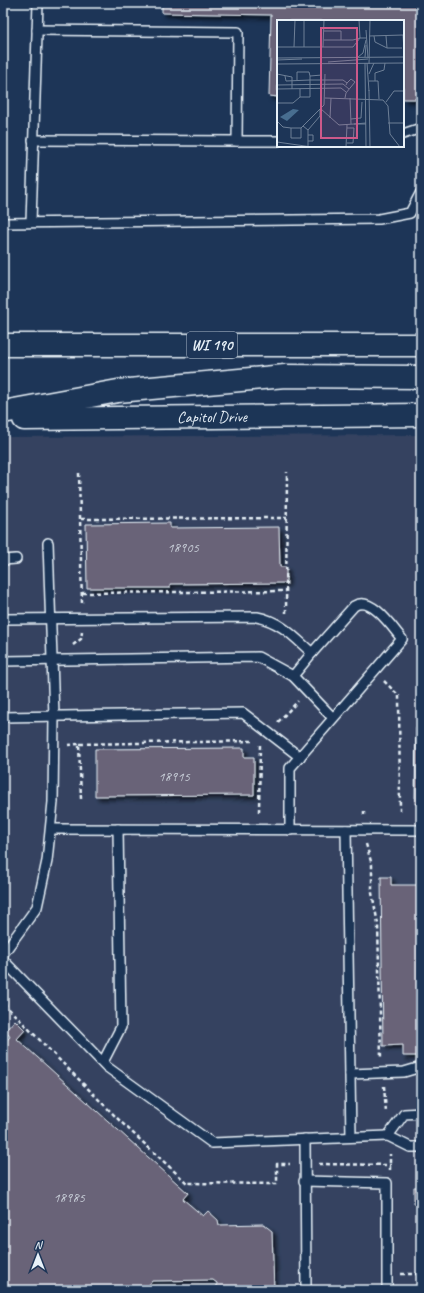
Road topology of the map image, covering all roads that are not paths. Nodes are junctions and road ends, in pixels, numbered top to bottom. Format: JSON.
{"nodes":[{"id":1,"x":38,"y":3,"type":"edge"},
{"id":2,"x":37,"y":30,"type":"junction"},
{"id":3,"x":421,"y":128,"type":"edge"},
{"id":4,"x":404,"y":134,"type":"edge"},
{"id":5,"x":33,"y":140,"type":"junction"},
{"id":6,"x":237,"y":141,"type":"junction"},
{"id":7,"x":277,"y":141,"type":"edge"},
{"id":8,"x":421,"y":192,"type":"edge"},
{"id":9,"x":31,"y":222,"type":"junction"},
{"id":10,"x":3,"y":223,"type":"edge"},
{"id":11,"x":3,"y":345,"type":"edge"},
{"id":12,"x":421,"y":346,"type":"edge"},
{"id":13,"x":421,"y":377,"type":"edge"},
{"id":14,"x":3,"y":412,"type":"edge"},
{"id":15,"x":421,"y":415,"type":"edge"},
{"id":16,"x":3,"y":419,"type":"edge"},
{"id":17,"x":48,"y":544,"type":"dead end"},
{"id":18,"x":3,"y":560,"type":"edge"},
{"id":19,"x":16,"y":560,"type":"dead end"},
{"id":20,"x":3,"y":619,"type":"edge"},
{"id":21,"x":51,"y":619,"type":"junction"},
{"id":22,"x":312,"y":653,"type":"junction"},
{"id":23,"x":52,"y":660,"type":"junction"},
{"id":24,"x":3,"y":661,"type":"edge"},
{"id":25,"x":292,"y":676,"type":"junction"},
{"id":26,"x":54,"y":716,"type":"junction"},
{"id":27,"x":3,"y":717,"type":"edge"},
{"id":28,"x":333,"y":718,"type":"junction"},
{"id":29,"x":300,"y":757,"type":"junction"},
{"id":30,"x":51,"y":829,"type":"junction"},
{"id":31,"x":118,"y":829,"type":"junction"},
{"id":32,"x":290,"y":830,"type":"junction"},
{"id":33,"x":346,"y":830,"type":"junction"},
{"id":34,"x":421,"y":830,"type":"edge"},
{"id":35,"x":3,"y":954,"type":"edge"},
{"id":36,"x":3,"y":960,"type":"edge"},
{"id":37,"x":103,"y":1062,"type":"junction"},
{"id":38,"x":421,"y":1067,"type":"edge"},
{"id":39,"x":350,"y":1074,"type":"junction"},
{"id":40,"x":421,"y":1113,"type":"edge"},
{"id":41,"x":388,"y":1136,"type":"junction"},
{"id":42,"x":350,"y":1137,"type":"junction"},
{"id":43,"x":305,"y":1139,"type":"junction"},
{"id":44,"x":421,"y":1147,"type":"edge"},
{"id":45,"x":304,"y":1181,"type":"junction"},
{"id":46,"x":306,"y":1290,"type":"edge"},
{"id":47,"x":386,"y":1290,"type":"edge"}],
"edges":[{"from":1,"to":2,"type":"lane"},
{"from":2,"to":5,"type":"lane"},
{"from":2,"to":6,"type":"lane"},
{"from":3,"to":4,"type":"lane"},
{"from":5,"to":6,"type":"lane"},
{"from":5,"to":9,"type":"lane"},
{"from":6,"to":7,"type":"lane"},
{"from":8,"to":9,"type":"lane"},
{"from":9,"to":10,"type":"lane"},
{"from":11,"to":12,"type":"main road","number":"WI 190"},
{"from":13,"to":14,"type":"main road"},
{"from":15,"to":16,"type":"main road","name":"Capitol Drive"},
{"from":17,"to":21,"type":"lane"},
{"from":18,"to":19,"type":"lane"},
{"from":20,"to":21,"type":"lane"},
{"from":21,"to":22,"type":"lane"},
{"from":21,"to":23,"type":"lane"},
{"from":22,"to":25,"type":"lane"},
{"from":22,"to":28,"type":"lane"},
{"from":23,"to":24,"type":"lane"},
{"from":23,"to":25,"type":"lane"},
{"from":23,"to":26,"type":"lane"},
{"from":25,"to":28,"type":"lane"},
{"from":26,"to":27,"type":"lane"},
{"from":26,"to":29,"type":"lane"},
{"from":26,"to":30,"type":"lane"},
{"from":28,"to":29,"type":"lane"},
{"from":29,"to":32,"type":"lane"},
{"from":30,"to":31,"type":"lane"},
{"from":30,"to":35,"type":"lane"},
{"from":31,"to":32,"type":"lane"},
{"from":31,"to":37,"type":"lane"},
{"from":32,"to":33,"type":"lane"},
{"from":33,"to":34,"type":"lane"},
{"from":33,"to":39,"type":"lane"},
{"from":36,"to":37,"type":"lane"},
{"from":37,"to":43,"type":"lane"},
{"from":38,"to":39,"type":"lane"},
{"from":39,"to":42,"type":"lane"},
{"from":40,"to":41,"type":"lane"},
{"from":41,"to":42,"type":"lane"},
{"from":41,"to":44,"type":"lane"},
{"from":42,"to":43,"type":"lane"},
{"from":43,"to":45,"type":"lane"},
{"from":45,"to":46,"type":"lane"},
{"from":45,"to":47,"type":"lane"}]}
